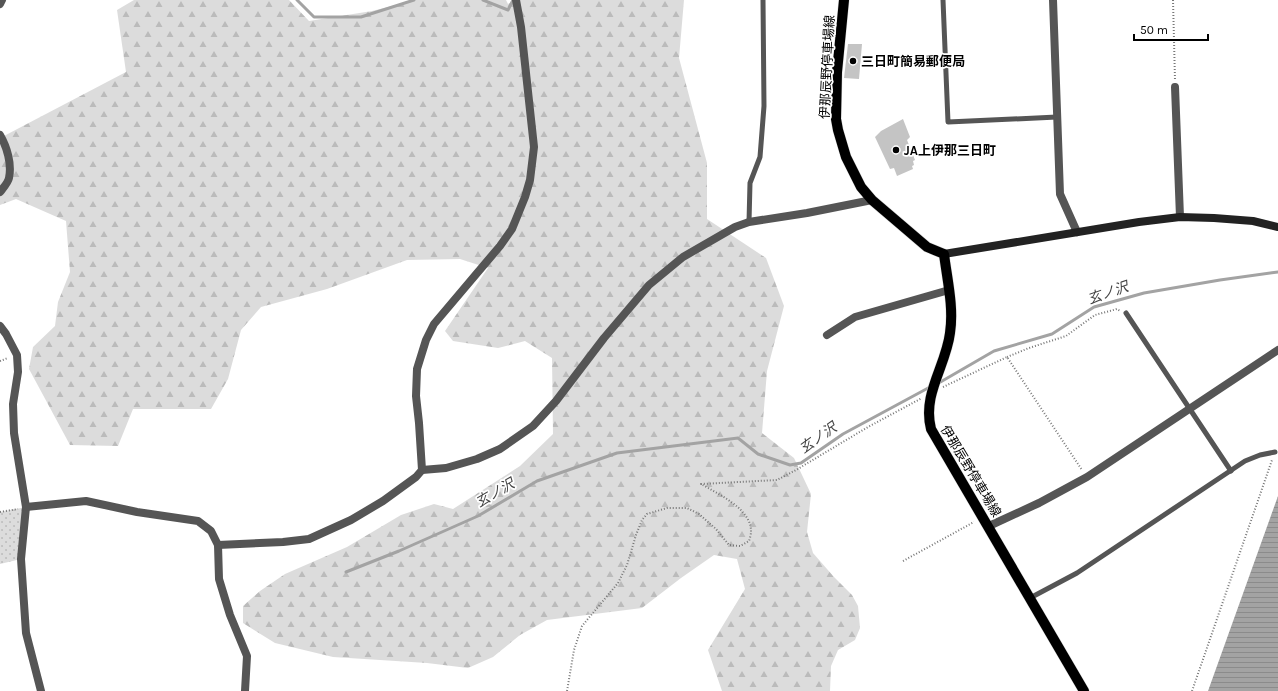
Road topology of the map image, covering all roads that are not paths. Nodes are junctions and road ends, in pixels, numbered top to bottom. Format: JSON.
{"nodes":[{"id":1,"x":2,"y":0,"type":"edge"},
{"id":2,"x":516,"y":0,"type":"edge"},
{"id":3,"x":764,"y":0,"type":"edge"},
{"id":4,"x":844,"y":0,"type":"edge"},
{"id":5,"x":943,"y":0,"type":"edge"},
{"id":6,"x":1053,"y":0,"type":"edge"},
{"id":7,"x":0,"y":4,"type":"edge"},
{"id":8,"x":1176,"y":87,"type":"road end"},
{"id":9,"x":1057,"y":117,"type":"junction"},
{"id":10,"x":0,"y":135,"type":"edge"},
{"id":11,"x":0,"y":192,"type":"edge"},
{"id":12,"x":872,"y":200,"type":"junction"},
{"id":13,"x":1180,"y":217,"type":"junction"},
{"id":14,"x":749,"y":222,"type":"junction"},
{"id":15,"x":1278,"y":226,"type":"edge"},
{"id":16,"x":1077,"y":232,"type":"junction"},
{"id":17,"x":944,"y":254,"type":"junction"},
{"id":18,"x":949,"y":290,"type":"junction"},
{"id":19,"x":1126,"y":313,"type":"road end"},
{"id":20,"x":0,"y":326,"type":"edge"},
{"id":21,"x":827,"y":335,"type":"dead end"},
{"id":22,"x":1278,"y":350,"type":"edge"},
{"id":23,"x":1189,"y":410,"type":"junction"},
{"id":24,"x":1275,"y":452,"type":"road end"},
{"id":25,"x":422,"y":470,"type":"junction"},
{"id":26,"x":1231,"y":471,"type":"junction"},
{"id":27,"x":26,"y":507,"type":"junction"},
{"id":28,"x":989,"y":526,"type":"junction"},
{"id":29,"x":218,"y":545,"type":"junction"},
{"id":30,"x":1030,"y":598,"type":"junction"},
{"id":31,"x":41,"y":691,"type":"edge"},
{"id":32,"x":245,"y":691,"type":"edge"},
{"id":33,"x":1084,"y":691,"type":"edge"}],
"edges":[{"from":1,"to":7,"type":"street"},
{"from":2,"to":25,"type":"street"},
{"from":3,"to":14,"type":"lane"},
{"from":4,"to":12,"type":"main road","name":"伊那辰野停車場線"},
{"from":5,"to":9,"type":"lane"},
{"from":6,"to":9,"type":"street"},
{"from":8,"to":13,"type":"street"},
{"from":9,"to":16,"type":"street"},
{"from":10,"to":11,"type":"street"},
{"from":12,"to":14,"type":"street"},
{"from":12,"to":17,"type":"main road","name":"伊那辰野停車場線"},
{"from":13,"to":15,"type":"street"},
{"from":13,"to":16,"type":"street"},
{"from":14,"to":25,"type":"street"},
{"from":16,"to":17,"type":"street"},
{"from":17,"to":18,"type":"main road","name":"伊那辰野停車場線"},
{"from":18,"to":21,"type":"street"},
{"from":18,"to":28,"type":"main road","name":"伊那辰野停車場線"},
{"from":19,"to":23,"type":"lane"},
{"from":20,"to":27,"type":"street"},
{"from":22,"to":23,"type":"street"},
{"from":23,"to":26,"type":"lane"},
{"from":23,"to":28,"type":"street"},
{"from":24,"to":26,"type":"lane"},
{"from":25,"to":29,"type":"street"},
{"from":26,"to":30,"type":"lane"},
{"from":27,"to":29,"type":"street"},
{"from":27,"to":31,"type":"street"},
{"from":28,"to":30,"type":"main road","name":"伊那辰野停車場線"},
{"from":29,"to":32,"type":"street"},
{"from":30,"to":33,"type":"main road","name":"伊那辰野停車場線"}]}
